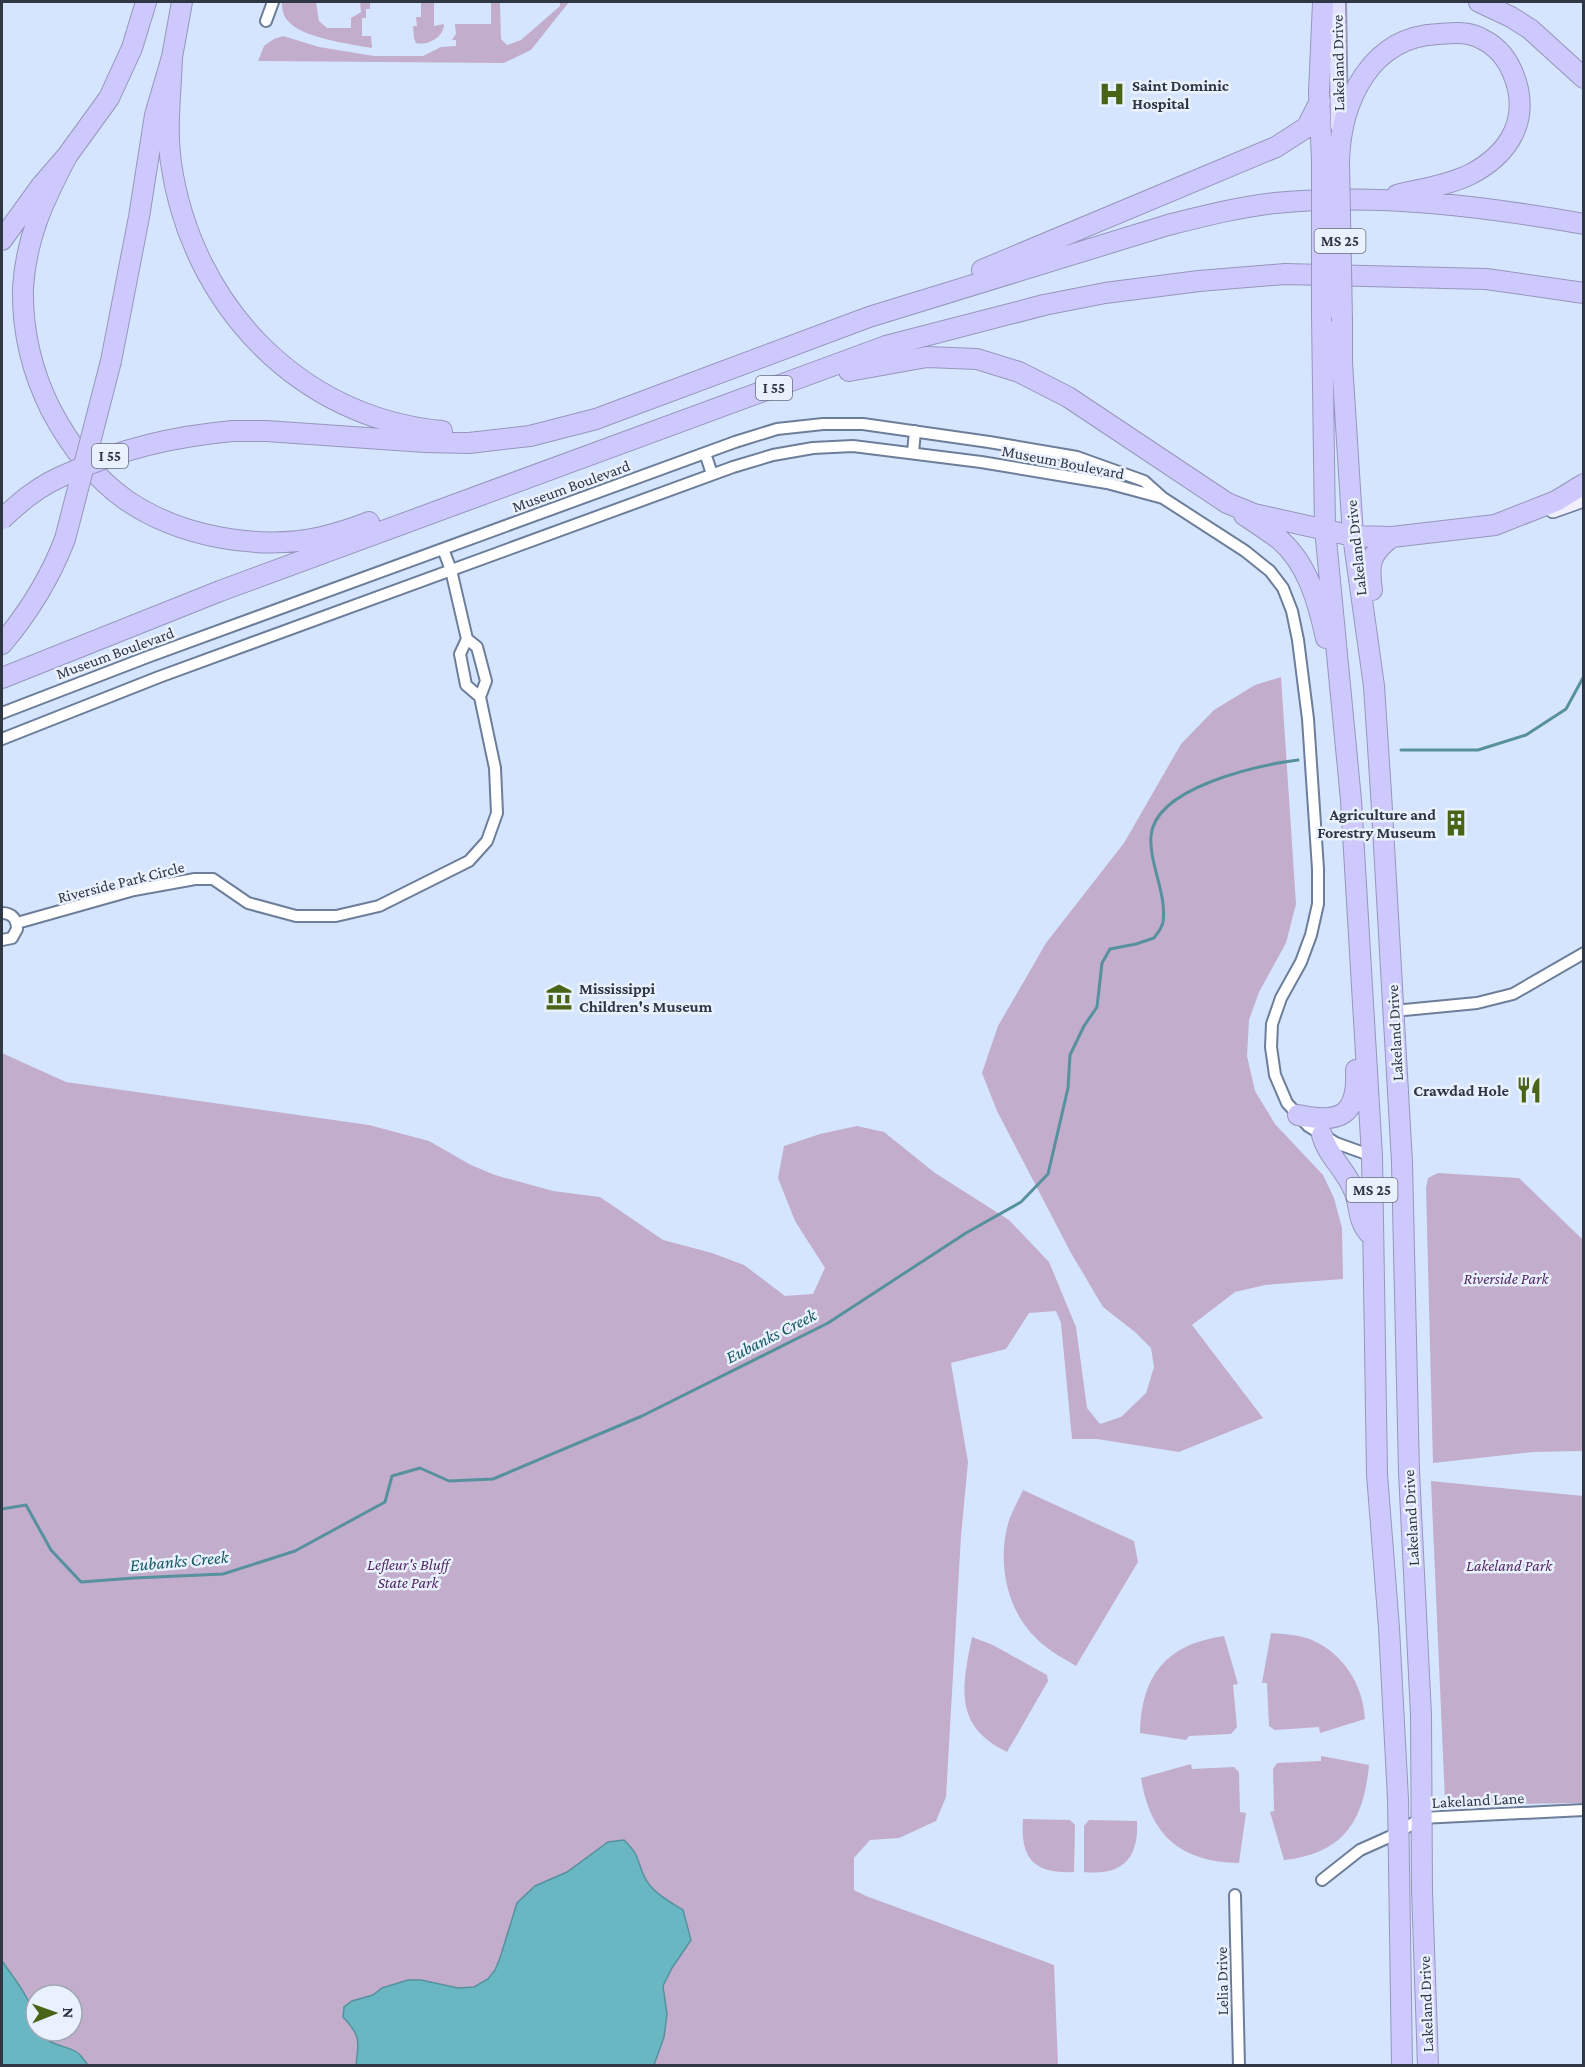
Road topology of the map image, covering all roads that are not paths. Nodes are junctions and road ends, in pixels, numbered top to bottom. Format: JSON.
{"nodes":[{"id":1,"x":146,"y":2,"type":"edge"},
{"id":2,"x":182,"y":2,"type":"edge"},
{"id":3,"x":273,"y":2,"type":"edge"},
{"id":4,"x":1323,"y":2,"type":"edge"},
{"id":5,"x":1337,"y":2,"type":"edge"},
{"id":6,"x":1479,"y":2,"type":"edge"},
{"id":7,"x":266,"y":21,"type":"dead end"},
{"id":8,"x":172,"y":57,"type":"junction"},
{"id":9,"x":1584,"y":78,"type":"edge"},
{"id":10,"x":1320,"y":101,"type":"junction"},
{"id":11,"x":1340,"y":136,"type":"junction"},
{"id":12,"x":67,"y":156,"type":"junction"},
{"id":13,"x":1330,"y":161,"type":"junction"},
{"id":14,"x":1378,"y":200,"type":"junction"},
{"id":15,"x":1584,"y":224,"type":"edge"},
{"id":16,"x":2,"y":240,"type":"edge"},
{"id":17,"x":1584,"y":293,"type":"edge"},
{"id":18,"x":1044,"y":305,"type":"junction"},
{"id":19,"x":869,"y":317,"type":"junction"},
{"id":20,"x":727,"y":369,"type":"junction"},
{"id":21,"x":782,"y":385,"type":"junction"},
{"id":22,"x":915,"y":431,"type":"junction"},
{"id":23,"x":705,"y":453,"type":"junction"},
{"id":24,"x":913,"y":453,"type":"junction"},
{"id":25,"x":712,"y":474,"type":"junction"},
{"id":26,"x":1584,"y":484,"type":"edge"},
{"id":27,"x":1163,"y":498,"type":"junction"},
{"id":28,"x":1584,"y":499,"type":"edge"},
{"id":29,"x":1227,"y":503,"type":"junction"},
{"id":30,"x":2,"y":519,"type":"edge"},
{"id":31,"x":1495,"y":525,"type":"junction"},
{"id":32,"x":1325,"y":529,"type":"junction"},
{"id":33,"x":1353,"y":536,"type":"junction"},
{"id":34,"x":1392,"y":537,"type":"junction"},
{"id":35,"x":443,"y":549,"type":"junction"},
{"id":36,"x":451,"y":570,"type":"junction"},
{"id":37,"x":467,"y":639,"type":"junction"},
{"id":38,"x":2,"y":644,"type":"edge"},
{"id":39,"x":2,"y":678,"type":"edge"},
{"id":40,"x":1374,"y":686,"type":"junction"},
{"id":41,"x":480,"y":697,"type":"junction"},
{"id":42,"x":1342,"y":704,"type":"junction"},
{"id":43,"x":2,"y":713,"type":"edge"},
{"id":44,"x":2,"y":739,"type":"edge"},
{"id":45,"x":2,"y":913,"type":"edge"},
{"id":46,"x":17,"y":923,"type":"junction"},
{"id":47,"x":2,"y":940,"type":"edge"},
{"id":48,"x":1584,"y":953,"type":"edge"},
{"id":49,"x":1394,"y":1011,"type":"junction"},
{"id":50,"x":1364,"y":1018,"type":"junction"},
{"id":51,"x":1298,"y":1115,"type":"junction"},
{"id":52,"x":1322,"y":1135,"type":"junction"},
{"id":53,"x":1372,"y":1156,"type":"junction"},
{"id":54,"x":1402,"y":1162,"type":"junction"},
{"id":55,"x":1373,"y":1236,"type":"junction"},
{"id":56,"x":1409,"y":1472,"type":"junction"},
{"id":57,"x":1377,"y":1474,"type":"junction"},
{"id":58,"x":1417,"y":1627,"type":"junction"},
{"id":59,"x":1389,"y":1628,"type":"junction"},
{"id":60,"x":1584,"y":1810,"type":"edge"},
{"id":61,"x":1421,"y":1818,"type":"junction"},
{"id":62,"x":1398,"y":1833,"type":"junction"},
{"id":63,"x":1322,"y":1880,"type":"dead end"},
{"id":64,"x":1235,"y":1895,"type":"dead end"},
{"id":65,"x":1239,"y":2066,"type":"edge"},
{"id":66,"x":1402,"y":2066,"type":"edge"},
{"id":67,"x":1428,"y":2066,"type":"edge"}],
"edges":[{"from":1,"to":12,"type":"highway"},
{"from":2,"to":8,"type":"highway"},
{"from":3,"to":7,"type":"street"},
{"from":4,"to":10,"type":"highway","name":"Lakeland Drive","number":"MS 25"},
{"from":5,"to":11,"type":"main road","name":"Lakeland Drive"},
{"from":6,"to":9,"type":"highway"},
{"from":8,"to":20,"type":"highway"},
{"from":8,"to":38,"type":"highway","bridge":true},
{"from":10,"to":13,"type":"highway","name":"Lakeland Drive","number":"MS 25"},
{"from":10,"to":19,"type":"highway"},
{"from":11,"to":13,"type":"highway","name":"Lakeland Drive","number":"MS 25"},
{"from":11,"to":14,"type":"highway"},
{"from":12,"to":16,"type":"highway"},
{"from":12,"to":18,"type":"highway"},
{"from":13,"to":32,"type":"highway","name":"Lakeland Drive","number":"MS 25","bridge":true},
{"from":13,"to":33,"type":"highway","name":"Lakeland Drive","number":"MS 25","bridge":true},
{"from":14,"to":15,"type":"highway","number":"I 55"},
{"from":14,"to":19,"type":"highway","number":"I 55"},
{"from":17,"to":18,"type":"highway","number":"I 55"},
{"from":18,"to":21,"type":"highway","number":"I 55"},
{"from":19,"to":20,"type":"highway","number":"I 55"},
{"from":20,"to":30,"type":"highway","number":"I 55","bridge":true},
{"from":21,"to":29,"type":"highway"},
{"from":21,"to":39,"type":"highway","number":"I 55"},
{"from":22,"to":23,"type":"street","name":"Museum Boulevard"},
{"from":22,"to":24,"type":"street"},
{"from":22,"to":27,"type":"street","name":"Museum Boulevard"},
{"from":23,"to":25,"type":"street"},
{"from":23,"to":35,"type":"street","name":"Museum Boulevard"},
{"from":24,"to":25,"type":"street","name":"Museum Boulevard"},
{"from":24,"to":27,"type":"street","name":"Museum Boulevard"},
{"from":25,"to":36,"type":"street","name":"Museum Boulevard"},
{"from":26,"to":31,"type":"highway"},
{"from":27,"to":51,"type":"street","name":"Museum Boulevard"},
{"from":28,"to":31,"type":"street"},
{"from":29,"to":32,"type":"highway"},
{"from":29,"to":42,"type":"highway"},
{"from":31,"to":34,"type":"highway"},
{"from":32,"to":33,"type":"highway"},
{"from":32,"to":42,"type":"highway","name":"Lakeland Drive","number":"MS 25"},
{"from":33,"to":34,"type":"highway"},
{"from":33,"to":40,"type":"highway","name":"Lakeland Drive","number":"MS 25"},
{"from":34,"to":40,"type":"highway"},
{"from":35,"to":36,"type":"street","name":"Riverside Park Circle"},
{"from":35,"to":43,"type":"street","name":"Museum Boulevard"},
{"from":36,"to":37,"type":"street","name":"Riverside Park Circle"},
{"from":36,"to":44,"type":"street","name":"Museum Boulevard"},
{"from":37,"to":41,"type":"street","name":"Riverside Park Circle"},
{"from":37,"to":41,"type":"street","name":"Riverside Park Circle"},
{"from":40,"to":49,"type":"highway","name":"Lakeland Drive","number":"MS 25"},
{"from":41,"to":46,"type":"street","name":"Riverside Park Circle"},
{"from":42,"to":50,"type":"highway","name":"Lakeland Drive","number":"MS 25"},
{"from":45,"to":46,"type":"street"},
{"from":46,"to":47,"type":"street"},
{"from":48,"to":49,"type":"street"},
{"from":49,"to":50,"type":"highway"},
{"from":49,"to":54,"type":"highway","name":"Lakeland Drive","number":"MS 25"},
{"from":50,"to":51,"type":"highway"},
{"from":50,"to":53,"type":"highway","name":"Lakeland Drive","number":"MS 25"},
{"from":51,"to":52,"type":"street","name":"Museum Boulevard"},
{"from":52,"to":53,"type":"street","name":"Museum Boulevard"},
{"from":52,"to":55,"type":"highway"},
{"from":53,"to":54,"type":"highway"},
{"from":53,"to":55,"type":"highway","name":"Lakeland Drive","number":"MS 25"},
{"from":54,"to":56,"type":"highway","name":"Lakeland Drive","number":"MS 25"},
{"from":55,"to":57,"type":"highway","name":"Lakeland Drive","number":"MS 25"},
{"from":56,"to":57,"type":"highway"},
{"from":56,"to":58,"type":"highway","name":"Lakeland Drive","number":"MS 25"},
{"from":57,"to":59,"type":"highway","name":"Lakeland Drive","number":"MS 25"},
{"from":58,"to":59,"type":"highway"},
{"from":58,"to":61,"type":"highway","name":"Lakeland Drive","number":"MS 25"},
{"from":59,"to":62,"type":"highway","name":"Lakeland Drive","number":"MS 25"},
{"from":60,"to":61,"type":"street","name":"Lakeland Lane"},
{"from":61,"to":62,"type":"street","name":"Lakeland Lane"},
{"from":61,"to":67,"type":"highway","name":"Lakeland Drive","number":"MS 25"},
{"from":62,"to":63,"type":"street","name":"Lakeland Lane"},
{"from":62,"to":66,"type":"highway","name":"Lakeland Drive","number":"MS 25"},
{"from":64,"to":65,"type":"street","name":"Lelia Drive"}]}
